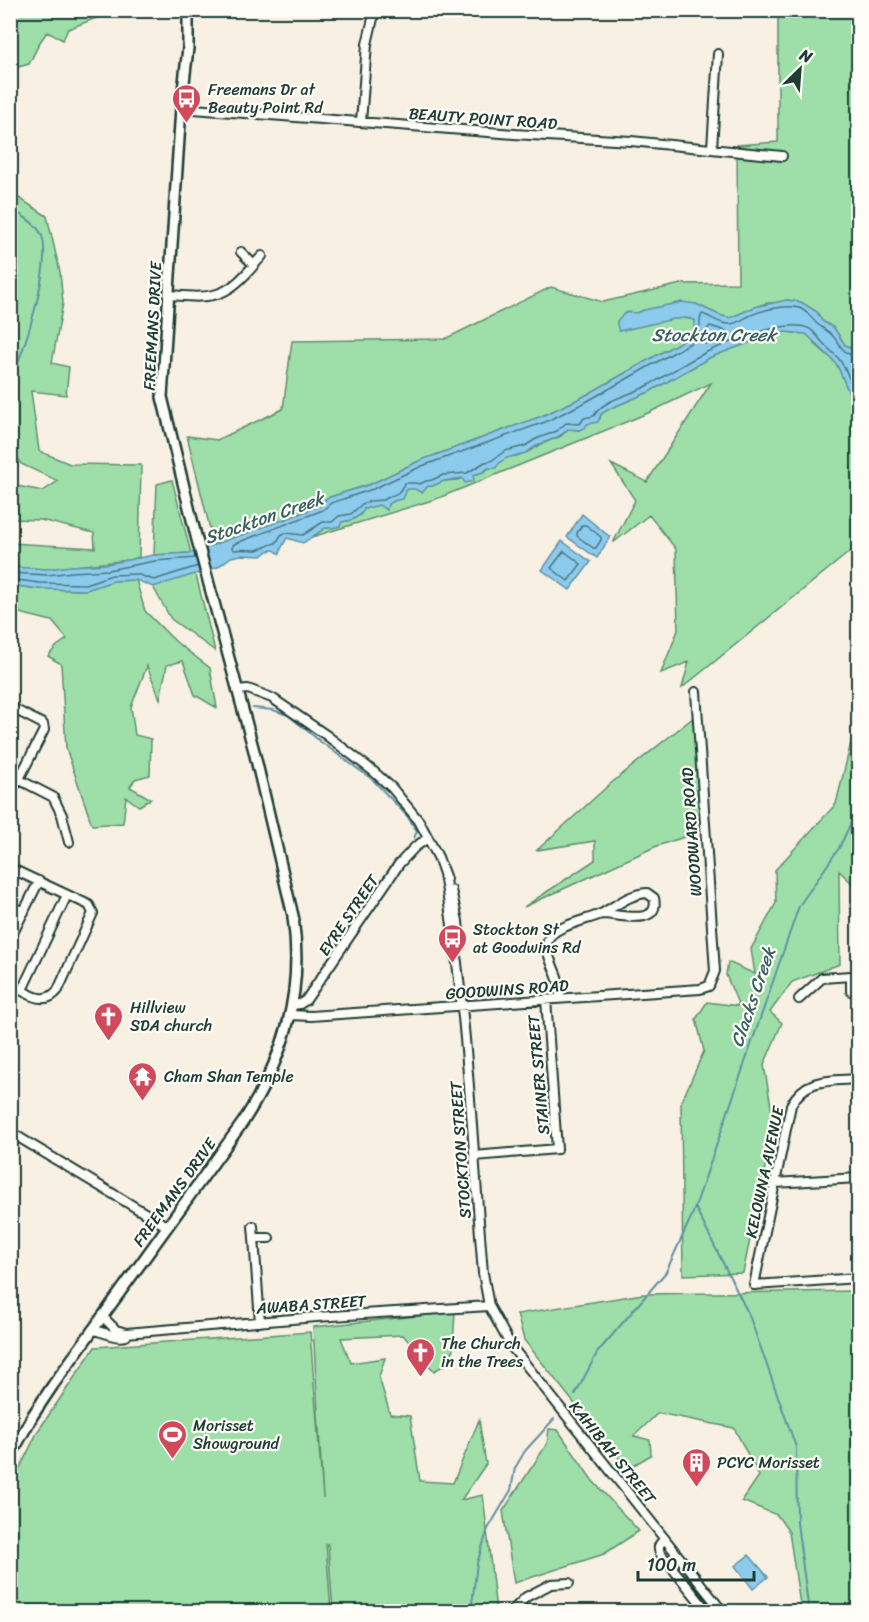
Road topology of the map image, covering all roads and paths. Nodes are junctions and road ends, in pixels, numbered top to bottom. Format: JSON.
{"nodes":[{"id":1,"x":188,"y":10,"type":"edge"},
{"id":2,"x":375,"y":10,"type":"edge"},
{"id":3,"x":718,"y":54,"type":"dead end"},
{"id":4,"x":181,"y":108,"type":"junction"},
{"id":5,"x":362,"y":122,"type":"junction"},
{"id":6,"x":712,"y":148,"type":"junction"},
{"id":7,"x":782,"y":156,"type":"dead end"},
{"id":8,"x":241,"y":252,"type":"dead end"},
{"id":9,"x":262,"y":256,"type":"dead end"},
{"id":10,"x":254,"y":265,"type":"junction"},
{"id":11,"x":169,"y":295,"type":"junction"},
{"id":12,"x":237,"y":690,"type":"junction"},
{"id":13,"x":696,"y":692,"type":"dead end"},
{"id":14,"x":10,"y":707,"type":"edge"},
{"id":15,"x":16,"y":778,"type":"edge"},
{"id":16,"x":10,"y":794,"type":"edge"},
{"id":17,"x":429,"y":838,"type":"junction"},
{"id":18,"x":69,"y":843,"type":"dead end"},
{"id":19,"x":10,"y":868,"type":"edge"},
{"id":20,"x":39,"y":881,"type":"junction"},
{"id":21,"x":67,"y":895,"type":"junction"},
{"id":22,"x":10,"y":906,"type":"edge"},
{"id":23,"x":24,"y":912,"type":"junction"},
{"id":24,"x":600,"y":914,"type":"junction"},
{"id":25,"x":10,"y":939,"type":"edge"},
{"id":26,"x":715,"y":971,"type":"joint"},
{"id":27,"x":855,"y":976,"type":"edge"},
{"id":28,"x":12,"y":985,"type":"edge"},
{"id":29,"x":22,"y":990,"type":"junction"},
{"id":30,"x":851,"y":991,"type":"dead end"},
{"id":31,"x":10,"y":994,"type":"edge"},
{"id":32,"x":560,"y":998,"type":"junction"},
{"id":33,"x":546,"y":999,"type":"junction"},
{"id":34,"x":800,"y":999,"type":"dead end"},
{"id":35,"x":291,"y":1005,"type":"junction"},
{"id":36,"x":463,"y":1006,"type":"junction"},
{"id":37,"x":290,"y":1015,"type":"junction"},
{"id":38,"x":858,"y":1079,"type":"edge"},
{"id":39,"x":10,"y":1132,"type":"edge"},
{"id":40,"x":474,"y":1156,"type":"junction"},
{"id":41,"x":858,"y":1178,"type":"edge"},
{"id":42,"x":775,"y":1183,"type":"junction"},
{"id":43,"x":253,"y":1226,"type":"dead end"},
{"id":44,"x":168,"y":1227,"type":"junction"},
{"id":45,"x":254,"y":1238,"type":"junction"},
{"id":46,"x":269,"y":1238,"type":"dead end"},
{"id":47,"x":858,"y":1278,"type":"edge"},
{"id":48,"x":489,"y":1306,"type":"junction"},
{"id":49,"x":102,"y":1316,"type":"junction"},
{"id":50,"x":260,"y":1322,"type":"junction"},
{"id":51,"x":92,"y":1330,"type":"junction"},
{"id":52,"x":136,"y":1332,"type":"junction"},
{"id":53,"x":10,"y":1457,"type":"edge"},
{"id":54,"x":665,"y":1539,"type":"junction"},
{"id":55,"x":569,"y":1583,"type":"dead end"},
{"id":56,"x":511,"y":1611,"type":"edge"},
{"id":57,"x":708,"y":1611,"type":"edge"},
{"id":58,"x":723,"y":1611,"type":"edge"}],
"edges":[{"from":1,"to":4,"type":"main road","name":"FREEMANS DRIVE"},
{"from":2,"to":5,"type":"street"},
{"from":3,"to":6,"type":"street"},
{"from":4,"to":5,"type":"street","name":"BEAUTY POINT ROAD"},
{"from":4,"to":11,"type":"main road","name":"FREEMANS DRIVE"},
{"from":5,"to":6,"type":"street","name":"BEAUTY POINT ROAD"},
{"from":6,"to":7,"type":"street","name":"BEAUTY POINT ROAD"},
{"from":8,"to":10,"type":"street"},
{"from":9,"to":10,"type":"street"},
{"from":10,"to":11,"type":"street"},
{"from":11,"to":12,"type":"main road","name":"FREEMANS DRIVE"},
{"from":12,"to":17,"type":"street","name":"STOCKTON STREET"},
{"from":12,"to":35,"type":"main road","name":"FREEMANS DRIVE"},
{"from":13,"to":26,"type":"street","name":"WOODWARD ROAD"},
{"from":14,"to":15,"type":"street"},
{"from":15,"to":16,"type":"street"},
{"from":15,"to":18,"type":"street"},
{"from":17,"to":35,"type":"street","name":"EYRE STREET"},
{"from":17,"to":36,"type":"street","name":"STOCKTON STREET"},
{"from":19,"to":20,"type":"street"},
{"from":20,"to":21,"type":"street"},
{"from":20,"to":23,"type":"street"},
{"from":21,"to":29,"type":"street"},
{"from":21,"to":29,"type":"street"},
{"from":22,"to":23,"type":"street"},
{"from":23,"to":25,"type":"street"},
{"from":24,"to":24,"type":"street"},
{"from":24,"to":32,"type":"street"},
{"from":26,"to":32,"type":"street","name":"GOODWINS ROAD"},
{"from":27,"to":30,"type":"street"},
{"from":27,"to":34,"type":"street"},
{"from":28,"to":29,"type":"street"},
{"from":28,"to":31,"type":"street"},
{"from":32,"to":33,"type":"street","name":"GOODWINS ROAD"},
{"from":33,"to":36,"type":"street","name":"GOODWINS ROAD"},
{"from":33,"to":40,"type":"street","name":"STAINER STREET"},
{"from":35,"to":37,"type":"main road","name":"FREEMANS DRIVE"},
{"from":36,"to":37,"type":"street","name":"GOODWINS ROAD"},
{"from":36,"to":40,"type":"street","name":"STOCKTON STREET"},
{"from":37,"to":44,"type":"main road","name":"FREEMANS DRIVE"},
{"from":38,"to":42,"type":"street","name":"KELOWNA AVENUE"},
{"from":39,"to":44,"type":"street"},
{"from":40,"to":48,"type":"street","name":"STOCKTON STREET"},
{"from":41,"to":42,"type":"street"},
{"from":42,"to":47,"type":"street","name":"KELOWNA AVENUE"},
{"from":43,"to":45,"type":"street"},
{"from":44,"to":49,"type":"main road","name":"FREEMANS DRIVE"},
{"from":45,"to":46,"type":"street"},
{"from":45,"to":50,"type":"street"},
{"from":48,"to":50,"type":"street","name":"AWABA STREET"},
{"from":48,"to":54,"type":"street","name":"KAHIBAH STREET"},
{"from":49,"to":51,"type":"main road","name":"FREEMANS DRIVE"},
{"from":49,"to":52,"type":"street","name":"AWABA STREET"},
{"from":50,"to":52,"type":"street","name":"AWABA STREET"},
{"from":51,"to":52,"type":"street","name":"AWABA STREET"},
{"from":51,"to":53,"type":"main road","name":"FREEMANS DRIVE"},
{"from":54,"to":57,"type":"street"},
{"from":54,"to":58,"type":"street","name":"KAHIBAH STREET"},
{"from":55,"to":56,"type":"street"}]}
